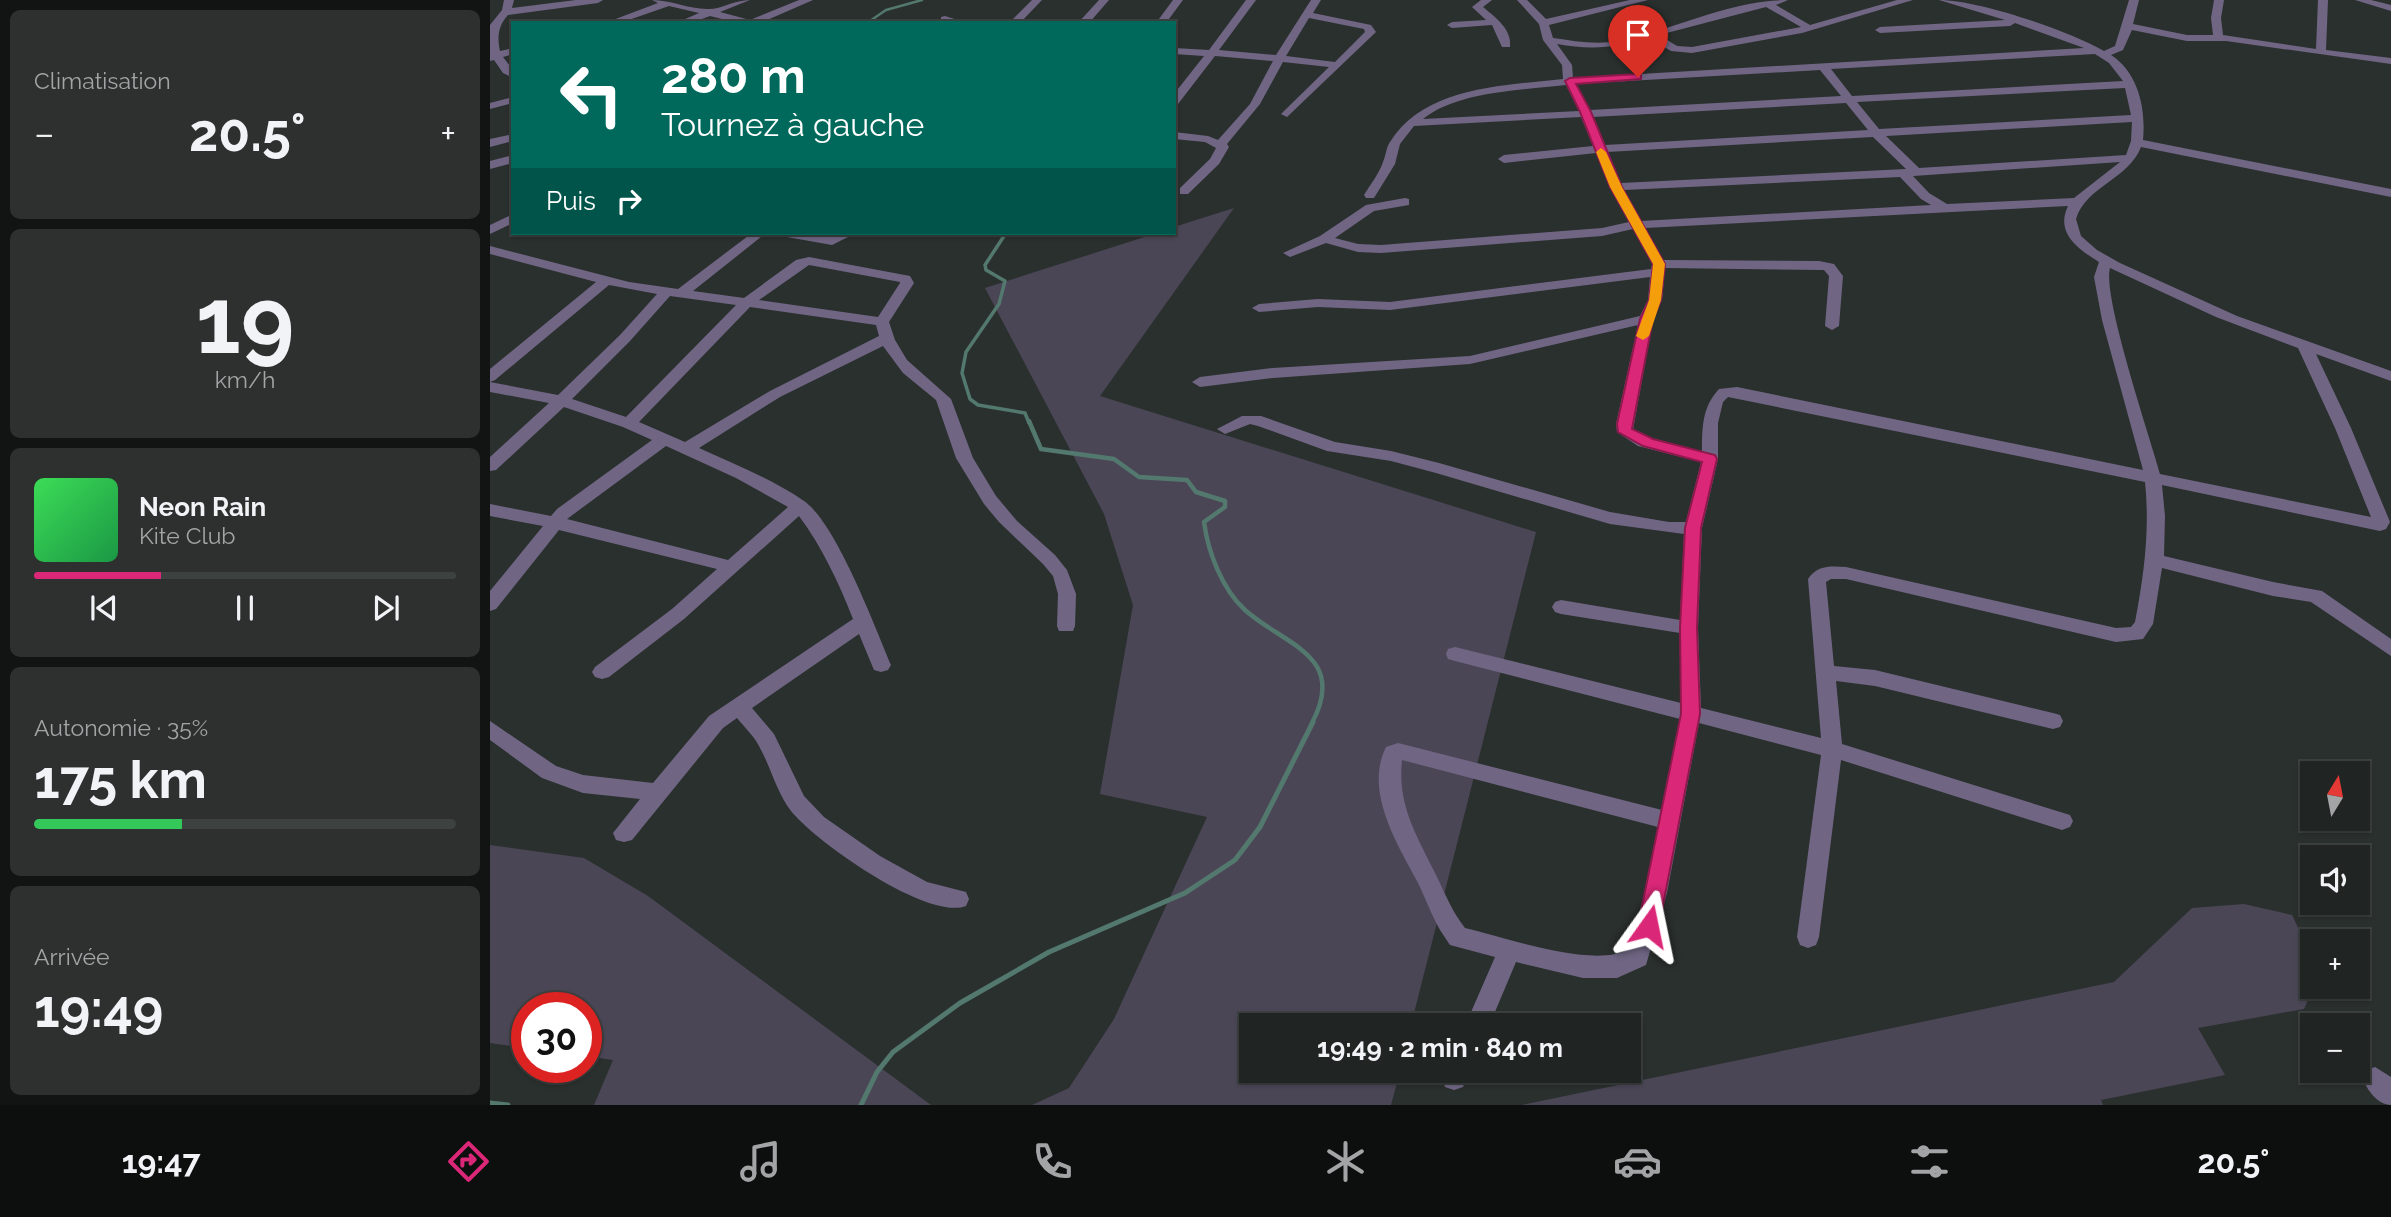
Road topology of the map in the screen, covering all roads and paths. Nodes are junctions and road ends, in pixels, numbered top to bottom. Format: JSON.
{"nodes":[{"id":1,"x":509,"y":0,"type":"edge"},
{"id":2,"x":598,"y":0,"type":"edge"},
{"id":3,"x":745,"y":0,"type":"edge"},
{"id":4,"x":808,"y":0,"type":"edge"},
{"id":5,"x":1037,"y":0,"type":"edge"},
{"id":6,"x":1104,"y":0,"type":"edge"},
{"id":7,"x":1178,"y":0,"type":"edge"},
{"id":8,"x":1251,"y":0,"type":"edge"},
{"id":9,"x":1316,"y":0,"type":"edge"},
{"id":10,"x":1487,"y":0,"type":"edge"},
{"id":11,"x":1522,"y":0,"type":"edge"},
{"id":12,"x":1643,"y":0,"type":"edge"},
{"id":13,"x":1783,"y":0,"type":"edge"},
{"id":14,"x":1908,"y":0,"type":"edge"},
{"id":15,"x":1947,"y":0,"type":"edge"},
{"id":16,"x":2134,"y":0,"type":"edge"},
{"id":17,"x":2219,"y":0,"type":"edge"},
{"id":18,"x":2323,"y":0,"type":"edge"},
{"id":19,"x":2360,"y":0,"type":"edge"},
{"id":20,"x":663,"y":2,"type":"edge"},
{"id":21,"x":1768,"y":4,"type":"junction"},
{"id":22,"x":2391,"y":8,"type":"edge"},
{"id":23,"x":507,"y":12,"type":"junction"},
{"id":24,"x":708,"y":14,"type":"junction"},
{"id":25,"x":1308,"y":15,"type":"junction"},
{"id":26,"x":945,"y":19,"type":"dead end"},
{"id":27,"x":615,"y":21,"type":"edge"},
{"id":28,"x":687,"y":21,"type":"edge"},
{"id":29,"x":741,"y":21,"type":"edge"},
{"id":30,"x":756,"y":21,"type":"edge"},
{"id":31,"x":951,"y":21,"type":"edge"},
{"id":32,"x":1016,"y":21,"type":"edge"},
{"id":33,"x":1085,"y":21,"type":"edge"},
{"id":34,"x":1162,"y":21,"type":"edge"},
{"id":35,"x":1496,"y":22,"type":"junction"},
{"id":36,"x":1544,"y":23,"type":"junction"},
{"id":37,"x":2020,"y":23,"type":"junction"},
{"id":38,"x":1452,"y":25,"type":"dead end"},
{"id":39,"x":493,"y":26,"type":"edge"},
{"id":40,"x":2128,"y":26,"type":"junction"},
{"id":41,"x":1809,"y":28,"type":"junction"},
{"id":42,"x":1880,"y":30,"type":"dead end"},
{"id":43,"x":1652,"y":35,"type":"junction"},
{"id":44,"x":2218,"y":38,"type":"junction"},
{"id":45,"x":1548,"y":40,"type":"junction"},
{"id":46,"x":1506,"y":46,"type":"dead end"},
{"id":47,"x":1176,"y":51,"type":"edge"},
{"id":48,"x":511,"y":52,"type":"edge"},
{"id":49,"x":1212,"y":53,"type":"junction"},
{"id":50,"x":2099,"y":53,"type":"junction"},
{"id":51,"x":2321,"y":53,"type":"junction"},
{"id":52,"x":492,"y":57,"type":"edge"},
{"id":53,"x":1279,"y":58,"type":"junction"},
{"id":54,"x":2391,"y":61,"type":"edge"},
{"id":55,"x":1337,"y":65,"type":"junction"},
{"id":56,"x":1823,"y":66,"type":"junction"},
{"id":57,"x":511,"y":74,"type":"edge"},
{"id":58,"x":1570,"y":81,"type":"junction"},
{"id":59,"x":2130,"y":84,"type":"junction"},
{"id":60,"x":1850,"y":98,"type":"junction"},
{"id":61,"x":1176,"y":99,"type":"edge"},
{"id":62,"x":511,"y":101,"type":"edge"},
{"id":63,"x":490,"y":106,"type":"edge"},
{"id":64,"x":1586,"y":112,"type":"junction"},
{"id":65,"x":1287,"y":114,"type":"dead end"},
{"id":66,"x":2137,"y":118,"type":"junction"},
{"id":67,"x":1412,"y":123,"type":"junction"},
{"id":68,"x":490,"y":127,"type":"edge"},
{"id":69,"x":1875,"y":132,"type":"junction"},
{"id":70,"x":1176,"y":135,"type":"edge"},
{"id":71,"x":511,"y":138,"type":"edge"},
{"id":72,"x":494,"y":142,"type":"edge"},
{"id":73,"x":1222,"y":144,"type":"junction"},
{"id":74,"x":2138,"y":144,"type":"junction"},
{"id":75,"x":1600,"y":149,"type":"junction"},
{"id":76,"x":2130,"y":158,"type":"junction"},
{"id":77,"x":1504,"y":159,"type":"dead end"},
{"id":78,"x":511,"y":160,"type":"edge"},
{"id":79,"x":490,"y":165,"type":"edge"},
{"id":80,"x":1909,"y":172,"type":"junction"},
{"id":81,"x":1616,"y":187,"type":"junction"},
{"id":82,"x":1184,"y":191,"type":"dead end"},
{"id":83,"x":2391,"y":193,"type":"edge"},
{"id":84,"x":1370,"y":195,"type":"dead end"},
{"id":85,"x":1405,"y":202,"type":"dead end"},
{"id":86,"x":2077,"y":202,"type":"junction"},
{"id":87,"x":1943,"y":207,"type":"junction"},
{"id":88,"x":511,"y":219,"type":"edge"},
{"id":89,"x":1636,"y":225,"type":"junction"},
{"id":90,"x":490,"y":230,"type":"edge"},
{"id":91,"x":757,"y":235,"type":"edge"},
{"id":92,"x":798,"y":235,"type":"edge"},
{"id":93,"x":846,"y":235,"type":"edge"},
{"id":94,"x":1325,"y":239,"type":"junction"},
{"id":95,"x":490,"y":250,"type":"edge"},
{"id":96,"x":1290,"y":253,"type":"dead end"},
{"id":97,"x":2106,"y":261,"type":"junction"},
{"id":98,"x":1658,"y":268,"type":"junction"},
{"id":99,"x":605,"y":281,"type":"junction"},
{"id":100,"x":673,"y":294,"type":"junction"},
{"id":101,"x":746,"y":303,"type":"junction"},
{"id":102,"x":1259,"y":308,"type":"dead end"},
{"id":103,"x":1646,"y":319,"type":"junction"},
{"id":104,"x":1832,"y":326,"type":"dead end"},
{"id":105,"x":883,"y":330,"type":"junction"},
{"id":106,"x":2305,"y":347,"type":"junction"},
{"id":107,"x":2391,"y":376,"type":"edge"},
{"id":108,"x":490,"y":377,"type":"edge"},
{"id":109,"x":1200,"y":382,"type":"dead end"},
{"id":110,"x":490,"y":387,"type":"edge"},
{"id":111,"x":563,"y":401,"type":"junction"},
{"id":112,"x":629,"y":423,"type":"junction"},
{"id":113,"x":1225,"y":429,"type":"dead end"},
{"id":114,"x":664,"y":439,"type":"junction"},
{"id":115,"x":686,"y":449,"type":"junction"},
{"id":116,"x":1710,"y":459,"type":"junction"},
{"id":117,"x":490,"y":466,"type":"edge"},
{"id":118,"x":2153,"y":478,"type":"junction"},
{"id":119,"x":800,"y":506,"type":"junction"},
{"id":120,"x":490,"y":510,"type":"edge"},
{"id":121,"x":554,"y":524,"type":"junction"},
{"id":122,"x":1693,"y":528,"type":"junction"},
{"id":123,"x":2155,"y":560,"type":"junction"},
{"id":124,"x":733,"y":567,"type":"junction"},
{"id":125,"x":490,"y":604,"type":"edge"},
{"id":126,"x":1560,"y":607,"type":"dead end"},
{"id":127,"x":862,"y":622,"type":"junction"},
{"id":128,"x":1066,"y":626,"type":"dead end"},
{"id":129,"x":1689,"y":628,"type":"junction"},
{"id":130,"x":2391,"y":649,"type":"edge"},
{"id":131,"x":1455,"y":654,"type":"dead end"},
{"id":132,"x":881,"y":665,"type":"dead end"},
{"id":133,"x":602,"y":672,"type":"dead end"},
{"id":134,"x":1824,"y":672,"type":"junction"},
{"id":135,"x":738,"y":706,"type":"junction"},
{"id":136,"x":1690,"y":714,"type":"junction"},
{"id":137,"x":2053,"y":721,"type":"dead end"},
{"id":138,"x":490,"y":729,"type":"edge"},
{"id":139,"x":1832,"y":748,"type":"junction"},
{"id":140,"x":657,"y":792,"type":"junction"},
{"id":141,"x":1670,"y":821,"type":"junction"},
{"id":142,"x":2062,"y":821,"type":"dead end"},
{"id":143,"x":624,"y":832,"type":"dead end"},
{"id":144,"x":958,"y":899,"type":"dead end"},
{"id":145,"x":1808,"y":937,"type":"dead end"},
{"id":146,"x":1509,"y":952,"type":"junction"},
{"id":147,"x":1483,"y":1013,"type":"edge"}],
"edges":[{"from":1,"to":23,"type":"street"},
{"from":2,"to":23,"type":"street"},
{"from":3,"to":24,"type":"street"},
{"from":4,"to":30,"type":"street"},
{"from":5,"to":32,"type":"street"},
{"from":6,"to":33,"type":"street"},
{"from":7,"to":34,"type":"street"},
{"from":8,"to":49,"type":"street"},
{"from":9,"to":25,"type":"street"},
{"from":10,"to":35,"type":"street"},
{"from":11,"to":36,"type":"street"},
{"from":12,"to":36,"type":"street"},
{"from":13,"to":21,"type":"street"},
{"from":14,"to":41,"type":"street"},
{"from":15,"to":37,"type":"street"},
{"from":16,"to":40,"type":"street"},
{"from":17,"to":44,"type":"street"},
{"from":18,"to":51,"type":"street"},
{"from":19,"to":22,"type":"street"},
{"from":20,"to":24,"type":"street"},
{"from":20,"to":27,"type":"street"},
{"from":21,"to":41,"type":"street"},
{"from":21,"to":43,"type":"street"},
{"from":23,"to":39,"type":"street"},
{"from":24,"to":28,"type":"street"},
{"from":24,"to":29,"type":"street"},
{"from":25,"to":53,"type":"street"},
{"from":25,"to":55,"type":"street"},
{"from":26,"to":31,"type":"street"},
{"from":35,"to":38,"type":"street"},
{"from":35,"to":46,"type":"street"},
{"from":36,"to":45,"type":"street"},
{"from":37,"to":42,"type":"street"},
{"from":37,"to":50,"type":"street"},
{"from":39,"to":52,"type":"street"},
{"from":40,"to":44,"type":"street"},
{"from":40,"to":50,"type":"street"},
{"from":41,"to":43,"type":"street"},
{"from":43,"to":45,"type":"street"},
{"from":44,"to":51,"type":"street"},
{"from":45,"to":58,"type":"street"},
{"from":47,"to":49,"type":"street"},
{"from":48,"to":52,"type":"street"},
{"from":49,"to":53,"type":"street"},
{"from":49,"to":61,"type":"street"},
{"from":50,"to":56,"type":"street"},
{"from":50,"to":59,"type":"street"},
{"from":51,"to":54,"type":"street"},
{"from":52,"to":57,"type":"street"},
{"from":53,"to":55,"type":"street"},
{"from":53,"to":73,"type":"street"},
{"from":55,"to":65,"type":"street"},
{"from":56,"to":58,"type":"street"},
{"from":56,"to":60,"type":"street"},
{"from":58,"to":64,"type":"street"},
{"from":58,"to":67,"type":"street"},
{"from":59,"to":60,"type":"street"},
{"from":59,"to":66,"type":"street"},
{"from":60,"to":64,"type":"street"},
{"from":60,"to":69,"type":"street"},
{"from":62,"to":63,"type":"street"},
{"from":64,"to":67,"type":"street"},
{"from":64,"to":75,"type":"street"},
{"from":66,"to":69,"type":"street"},
{"from":66,"to":74,"type":"street"},
{"from":67,"to":84,"type":"street"},
{"from":68,"to":72,"type":"street"},
{"from":69,"to":75,"type":"street"},
{"from":69,"to":80,"type":"street"},
{"from":70,"to":73,"type":"street"},
{"from":71,"to":72,"type":"street"},
{"from":73,"to":82,"type":"street"},
{"from":74,"to":76,"type":"street"},
{"from":74,"to":83,"type":"street"},
{"from":75,"to":77,"type":"street"},
{"from":75,"to":81,"type":"street"},
{"from":76,"to":80,"type":"street"},
{"from":76,"to":86,"type":"street"},
{"from":78,"to":79,"type":"street"},
{"from":80,"to":81,"type":"street"},
{"from":80,"to":87,"type":"street"},
{"from":81,"to":89,"type":"street"},
{"from":85,"to":94,"type":"street"},
{"from":86,"to":87,"type":"street"},
{"from":86,"to":97,"type":"street"},
{"from":87,"to":89,"type":"street"},
{"from":88,"to":90,"type":"street"},
{"from":89,"to":94,"type":"street"},
{"from":89,"to":98,"type":"street"},
{"from":91,"to":100,"type":"street"},
{"from":92,"to":93,"type":"street"},
{"from":94,"to":96,"type":"street"},
{"from":95,"to":99,"type":"street"},
{"from":97,"to":106,"type":"street"},
{"from":97,"to":118,"type":"street"},
{"from":98,"to":102,"type":"street"},
{"from":98,"to":103,"type":"street"},
{"from":98,"to":104,"type":"street"},
{"from":99,"to":100,"type":"street"},
{"from":99,"to":108,"type":"street"},
{"from":100,"to":101,"type":"street"},
{"from":100,"to":111,"type":"street"},
{"from":101,"to":105,"type":"street"},
{"from":101,"to":105,"type":"street"},
{"from":101,"to":112,"type":"street"},
{"from":103,"to":109,"type":"street"},
{"from":103,"to":116,"type":"street"},
{"from":105,"to":115,"type":"street"},
{"from":105,"to":128,"type":"street"},
{"from":106,"to":107,"type":"street"},
{"from":106,"to":118,"type":"street"},
{"from":110,"to":111,"type":"street"},
{"from":111,"to":112,"type":"street"},
{"from":111,"to":117,"type":"street"},
{"from":112,"to":114,"type":"street"},
{"from":113,"to":122,"type":"street"},
{"from":114,"to":115,"type":"street"},
{"from":114,"to":121,"type":"street"},
{"from":115,"to":119,"type":"street"},
{"from":116,"to":118,"type":"street"},
{"from":116,"to":122,"type":"street"},
{"from":118,"to":123,"type":"street"},
{"from":119,"to":124,"type":"street"},
{"from":119,"to":127,"type":"street"},
{"from":120,"to":121,"type":"street"},
{"from":121,"to":124,"type":"street"},
{"from":121,"to":125,"type":"street"},
{"from":122,"to":129,"type":"street"},
{"from":123,"to":130,"type":"street"},
{"from":123,"to":134,"type":"street"},
{"from":124,"to":133,"type":"street"},
{"from":126,"to":129,"type":"street"},
{"from":127,"to":132,"type":"street"},
{"from":127,"to":135,"type":"street"},
{"from":129,"to":136,"type":"street"},
{"from":131,"to":136,"type":"street"},
{"from":134,"to":137,"type":"street"},
{"from":134,"to":139,"type":"street"},
{"from":135,"to":140,"type":"street"},
{"from":135,"to":144,"type":"street"},
{"from":136,"to":139,"type":"street"},
{"from":136,"to":141,"type":"street"},
{"from":138,"to":140,"type":"street"},
{"from":139,"to":142,"type":"street"},
{"from":139,"to":145,"type":"street"},
{"from":140,"to":143,"type":"street"},
{"from":141,"to":146,"type":"street"},
{"from":141,"to":146,"type":"street"},
{"from":146,"to":147,"type":"street"}]}
